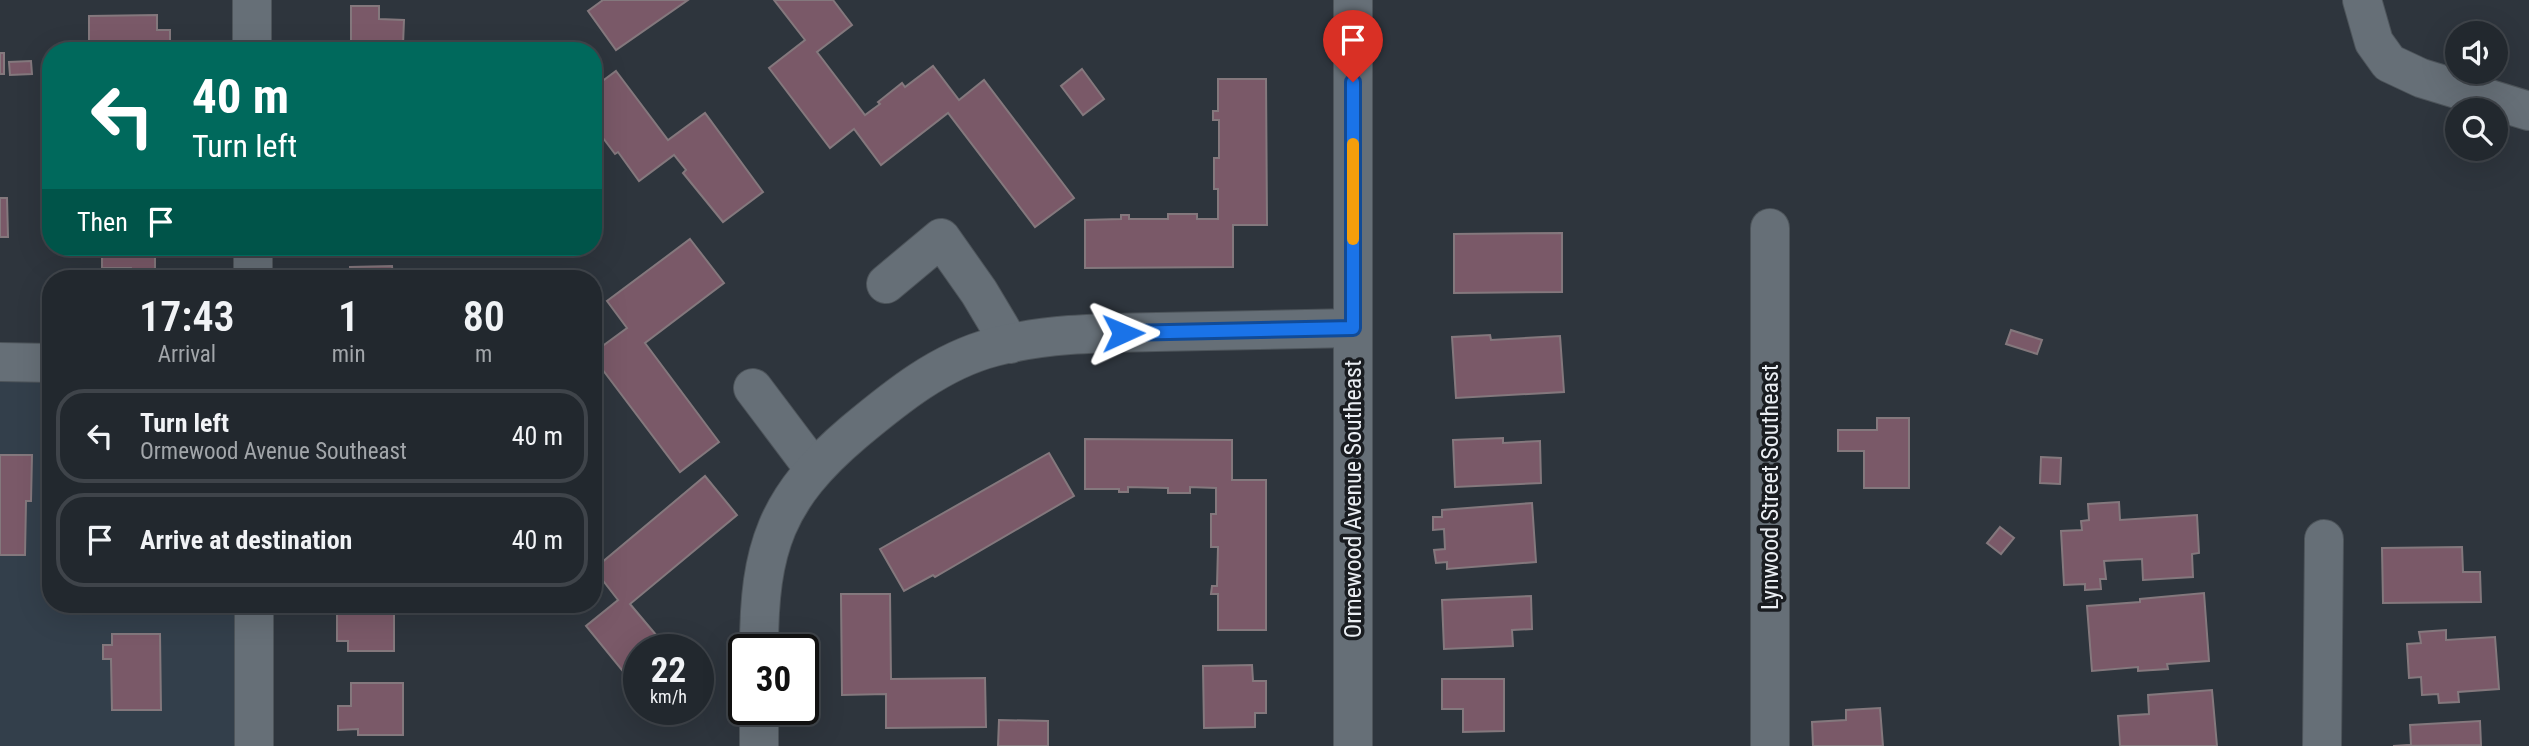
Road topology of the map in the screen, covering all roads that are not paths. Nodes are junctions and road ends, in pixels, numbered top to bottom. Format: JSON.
{"nodes":[{"id":1,"x":252,"y":0,"type":"edge"},
{"id":2,"x":1353,"y":0,"type":"edge"},
{"id":3,"x":2362,"y":0,"type":"edge"},
{"id":4,"x":252,"y":42,"type":"edge"},
{"id":5,"x":2529,"y":111,"type":"edge"},
{"id":6,"x":1770,"y":228,"type":"dead end"},
{"id":7,"x":886,"y":284,"type":"dead end"},
{"id":8,"x":1353,"y":328,"type":"junction"},
{"id":9,"x":1010,"y":344,"type":"junction"},
{"id":10,"x":0,"y":362,"type":"edge"},
{"id":11,"x":42,"y":363,"type":"edge"},
{"id":12,"x":753,"y":388,"type":"dead end"},
{"id":13,"x":814,"y":469,"type":"junction"},
{"id":14,"x":2324,"y":540,"type":"dead end"},
{"id":15,"x":254,"y":613,"type":"edge"},
{"id":16,"x":759,"y":634,"type":"edge"},
{"id":17,"x":759,"y":725,"type":"edge"},
{"id":18,"x":254,"y":746,"type":"edge"},
{"id":19,"x":759,"y":746,"type":"edge"},
{"id":20,"x":1353,"y":746,"type":"edge"},
{"id":21,"x":1770,"y":746,"type":"edge"},
{"id":22,"x":2322,"y":746,"type":"edge"}],
"edges":[{"from":1,"to":4,"type":"street"},
{"from":2,"to":8,"type":"street","name":"Ormewood Avenue Southeast"},
{"from":3,"to":5,"type":"street"},
{"from":6,"to":21,"type":"street","name":"Lynwood Street Southeast"},
{"from":7,"to":9,"type":"street"},
{"from":8,"to":9,"type":"street"},
{"from":8,"to":20,"type":"street","name":"Ormewood Avenue Southeast"},
{"from":9,"to":13,"type":"street"},
{"from":10,"to":11,"type":"street"},
{"from":12,"to":13,"type":"street"},
{"from":13,"to":16,"type":"street"},
{"from":14,"to":22,"type":"street"},
{"from":15,"to":18,"type":"street"},
{"from":17,"to":19,"type":"street"}]}
